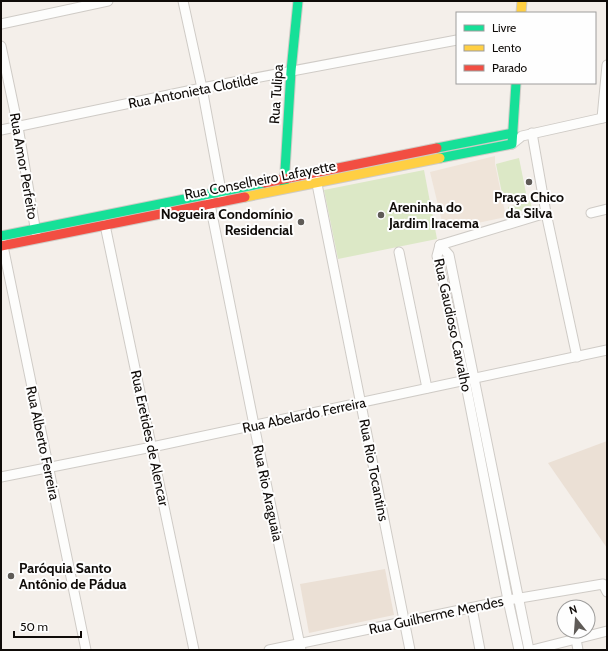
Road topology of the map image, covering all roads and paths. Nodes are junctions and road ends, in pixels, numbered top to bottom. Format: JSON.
{"nodes":[{"id":1,"x":108,"y":1,"type":"edge"},
{"id":2,"x":183,"y":1,"type":"edge"},
{"id":3,"x":298,"y":1,"type":"edge"},
{"id":4,"x":522,"y":1,"type":"edge"},
{"id":5,"x":521,"y":12,"type":"edge"},
{"id":6,"x":1,"y":24,"type":"edge"},
{"id":7,"x":456,"y":40,"type":"edge"},
{"id":8,"x":1,"y":46,"type":"edge"},
{"id":9,"x":607,"y":65,"type":"edge"},
{"id":10,"x":291,"y":71,"type":"junction"},
{"id":11,"x":516,"y":84,"type":"edge"},
{"id":12,"x":202,"y":88,"type":"junction"},
{"id":13,"x":604,"y":118,"type":"edge"},
{"id":14,"x":18,"y":127,"type":"junction"},
{"id":15,"x":1,"y":130,"type":"edge"},
{"id":16,"x":512,"y":132,"type":"junction"},
{"id":17,"x":527,"y":135,"type":"junction"},
{"id":18,"x":512,"y":144,"type":"junction"},
{"id":19,"x":315,"y":172,"type":"junction"},
{"id":20,"x":284,"y":179,"type":"junction"},
{"id":21,"x":317,"y":183,"type":"junction"},
{"id":22,"x":284,"y":189,"type":"junction"},
{"id":23,"x":221,"y":192,"type":"junction"},
{"id":24,"x":209,"y":194,"type":"junction"},
{"id":25,"x":223,"y":202,"type":"junction"},
{"id":26,"x":210,"y":204,"type":"junction"},
{"id":27,"x":607,"y":209,"type":"edge"},
{"id":28,"x":546,"y":213,"type":"junction"},
{"id":29,"x":591,"y":213,"type":"dead end"},
{"id":30,"x":105,"y":225,"type":"junction"},
{"id":31,"x":35,"y":228,"type":"junction"},
{"id":32,"x":1,"y":236,"type":"edge"},
{"id":33,"x":37,"y":240,"type":"junction"},
{"id":34,"x":440,"y":245,"type":"junction"},
{"id":35,"x":2,"y":246,"type":"edge"},
{"id":36,"x":399,"y":252,"type":"dead end"},
{"id":37,"x":607,"y":350,"type":"edge"},
{"id":38,"x":577,"y":357,"type":"junction"},
{"id":39,"x":475,"y":378,"type":"junction"},
{"id":40,"x":465,"y":380,"type":"junction"},
{"id":41,"x":427,"y":388,"type":"junction"},
{"id":42,"x":361,"y":403,"type":"junction"},
{"id":43,"x":254,"y":425,"type":"junction"},
{"id":44,"x":152,"y":447,"type":"junction"},
{"id":45,"x":48,"y":467,"type":"junction"},
{"id":46,"x":1,"y":477,"type":"edge"},
{"id":47,"x":607,"y":592,"type":"edge"},
{"id":48,"x":518,"y":599,"type":"junction"},
{"id":49,"x":508,"y":600,"type":"junction"},
{"id":50,"x":472,"y":608,"type":"junction"},
{"id":51,"x":404,"y":622,"type":"junction"},
{"id":52,"x":607,"y":631,"type":"edge"},
{"id":53,"x":596,"y":634,"type":"edge"},
{"id":54,"x":576,"y":639,"type":"joint"},
{"id":55,"x":300,"y":647,"type":"edge"},
{"id":56,"x":86,"y":650,"type":"edge"},
{"id":57,"x":194,"y":650,"type":"edge"},
{"id":58,"x":269,"y":650,"type":"edge"},
{"id":59,"x":410,"y":650,"type":"edge"},
{"id":60,"x":480,"y":650,"type":"edge"},
{"id":61,"x":519,"y":650,"type":"edge"},
{"id":62,"x":530,"y":650,"type":"edge"},
{"id":63,"x":578,"y":650,"type":"edge"}],
"edges":[{"from":1,"to":6,"type":"street"},
{"from":2,"to":12,"type":"street"},
{"from":3,"to":10,"type":"street","name":"Rua Tulipa"},
{"from":4,"to":5,"type":"street"},
{"from":7,"to":10,"type":"street","name":"Rua Antonieta Clotilde"},
{"from":8,"to":14,"type":"street","name":"Rua Amor Perfeito"},
{"from":9,"to":13,"type":"street"},
{"from":10,"to":12,"type":"street","name":"Rua Antonieta Clotilde"},
{"from":10,"to":20,"type":"street","name":"Rua Tulipa"},
{"from":11,"to":16,"type":"street"},
{"from":12,"to":14,"type":"street","name":"Rua Antonieta Clotilde"},
{"from":12,"to":23,"type":"street"},
{"from":13,"to":17,"type":"street","name":"Rua Conselheiro Lafayette"},
{"from":14,"to":15,"type":"street","name":"Rua Antonieta Clotilde"},
{"from":14,"to":31,"type":"street","name":"Rua Amor Perfeito"},
{"from":16,"to":17,"type":"street"},
{"from":16,"to":18,"type":"street"},
{"from":16,"to":19,"type":"street","name":"Rua Conselheiro Lafayette"},
{"from":17,"to":18,"type":"street","name":"Rua Conselheiro Lafayette"},
{"from":17,"to":28,"type":"street"},
{"from":18,"to":21,"type":"street","name":"Rua Conselheiro Lafayette"},
{"from":19,"to":20,"type":"street","name":"Rua Conselheiro Lafayette"},
{"from":19,"to":21,"type":"street","name":"Rua Rio Tocantins"},
{"from":20,"to":22,"type":"street","name":"Rua Tulipa"},
{"from":20,"to":23,"type":"street","name":"Rua Conselheiro Lafayette"},
{"from":21,"to":22,"type":"street","name":"Rua Conselheiro Lafayette"},
{"from":21,"to":42,"type":"street","name":"Rua Rio Tocantins"},
{"from":22,"to":25,"type":"street","name":"Rua Conselheiro Lafayette"},
{"from":23,"to":24,"type":"street","name":"Rua Conselheiro Lafayette"},
{"from":23,"to":25,"type":"street"},
{"from":24,"to":26,"type":"street","name":"Rua Rio Araguaia"},
{"from":24,"to":31,"type":"street","name":"Rua Conselheiro Lafayette"},
{"from":25,"to":26,"type":"street","name":"Rua Conselheiro Lafayette"},
{"from":26,"to":30,"type":"street","name":"Rua Conselheiro Lafayette"},
{"from":26,"to":43,"type":"street","name":"Rua Rio Araguaia"},
{"from":27,"to":29,"type":"street"},
{"from":28,"to":34,"type":"street"},
{"from":28,"to":38,"type":"street"},
{"from":30,"to":33,"type":"street","name":"Rua Conselheiro Lafayette"},
{"from":30,"to":44,"type":"street","name":"Rua Eretides de Alencar"},
{"from":31,"to":32,"type":"street","name":"Rua Conselheiro Lafayette"},
{"from":31,"to":33,"type":"street","name":"Rua Amor Perfeito"},
{"from":32,"to":35,"type":"street","name":"Rua Alberto Ferreira"},
{"from":33,"to":35,"type":"street","name":"Rua Conselheiro Lafayette"},
{"from":34,"to":39,"type":"street","name":"Rua Gaudioso Carvalho"},
{"from":34,"to":40,"type":"street","name":"Rua Gaudioso Carvalho"},
{"from":35,"to":45,"type":"street","name":"Rua Alberto Ferreira"},
{"from":36,"to":41,"type":"street"},
{"from":37,"to":38,"type":"street","name":"Rua Abelardo Ferreira"},
{"from":38,"to":39,"type":"street","name":"Rua Abelardo Ferreira"},
{"from":39,"to":40,"type":"street","name":"Rua Abelardo Ferreira"},
{"from":39,"to":48,"type":"street","name":"Rua Gaudioso Carvalho"},
{"from":40,"to":41,"type":"street","name":"Rua Abelardo Ferreira"},
{"from":40,"to":49,"type":"street","name":"Rua Gaudioso Carvalho"},
{"from":41,"to":42,"type":"street","name":"Rua Abelardo Ferreira"},
{"from":42,"to":43,"type":"street","name":"Rua Abelardo Ferreira"},
{"from":42,"to":51,"type":"street","name":"Rua Rio Tocantins"},
{"from":43,"to":44,"type":"street","name":"Rua Abelardo Ferreira"},
{"from":43,"to":55,"type":"street","name":"Rua Rio Araguaia"},
{"from":44,"to":45,"type":"street","name":"Rua Abelardo Ferreira"},
{"from":44,"to":57,"type":"street","name":"Rua Eretides de Alencar"},
{"from":45,"to":46,"type":"street","name":"Rua Abelardo Ferreira"},
{"from":45,"to":56,"type":"street","name":"Rua Alberto Ferreira"},
{"from":47,"to":48,"type":"street","name":"Rua Guilherme Mendes"},
{"from":48,"to":49,"type":"street","name":"Rua Guilherme Mendes"},
{"from":48,"to":62,"type":"street","name":"Rua Gaudioso Carvalho"},
{"from":49,"to":50,"type":"street","name":"Rua Guilherme Mendes"},
{"from":49,"to":61,"type":"street","name":"Rua Gaudioso Carvalho"},
{"from":50,"to":51,"type":"street","name":"Rua Guilherme Mendes"},
{"from":50,"to":60,"type":"street"},
{"from":51,"to":55,"type":"street","name":"Rua Guilherme Mendes"},
{"from":51,"to":59,"type":"street","name":"Rua Rio Tocantins"},
{"from":52,"to":53,"type":"street"},
{"from":54,"to":62,"type":"street"},
{"from":54,"to":63,"type":"street"},
{"from":55,"to":58,"type":"street","name":"Rua Guilherme Mendes"}]}
